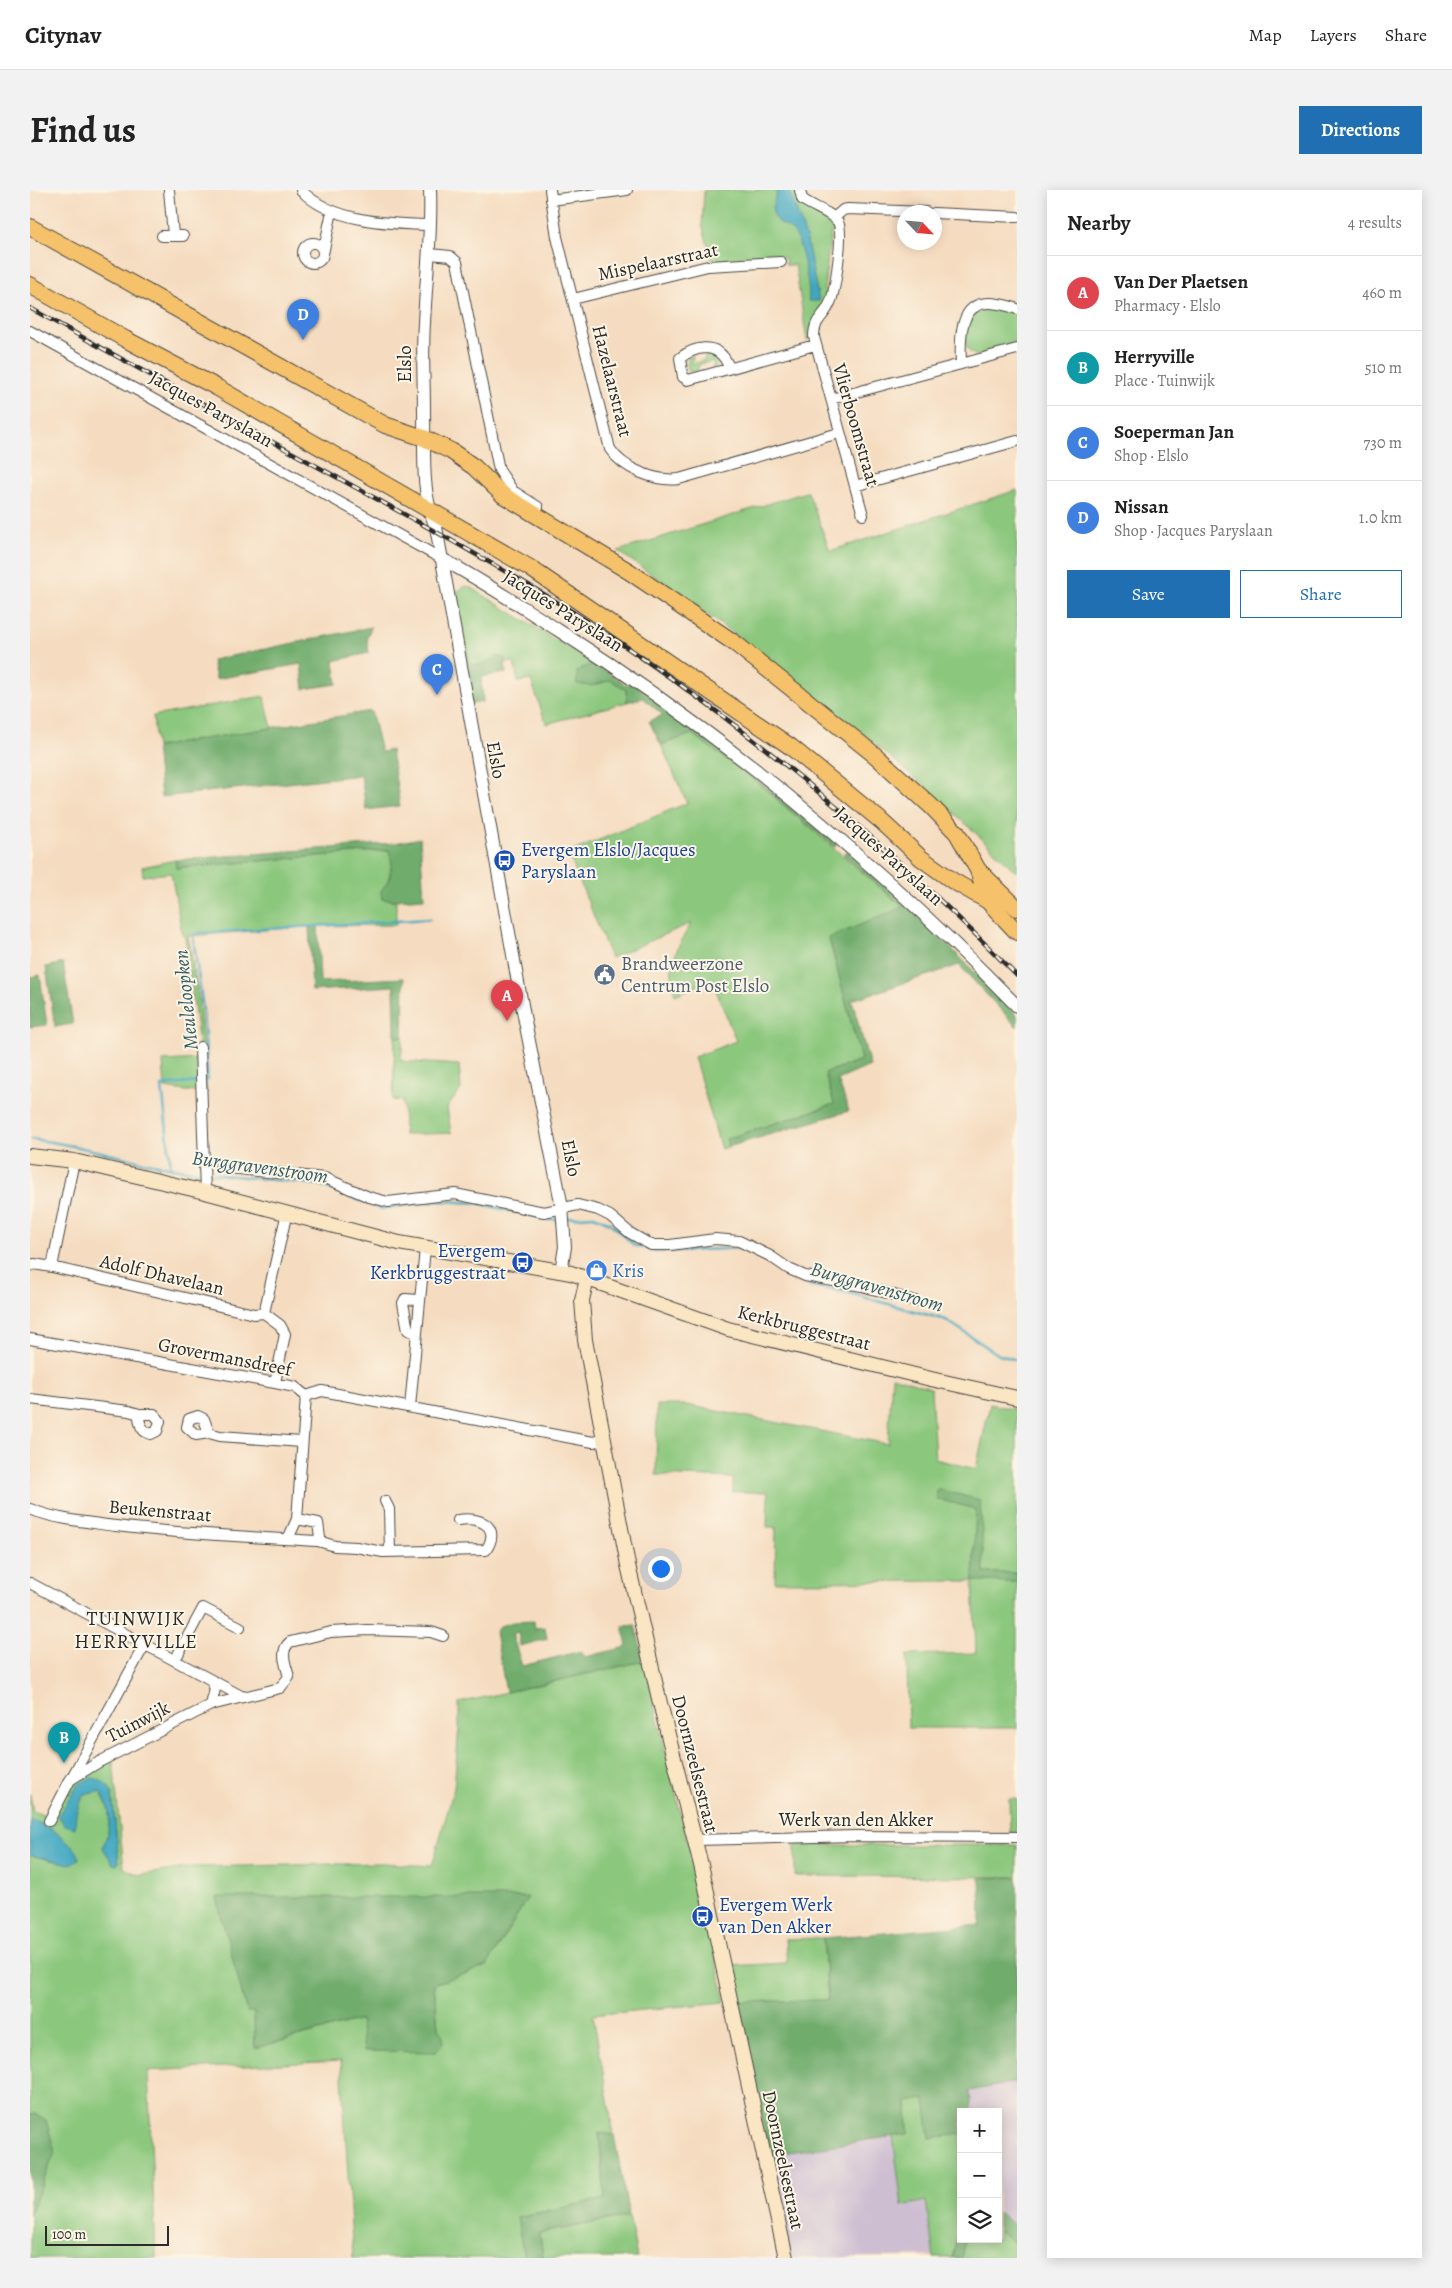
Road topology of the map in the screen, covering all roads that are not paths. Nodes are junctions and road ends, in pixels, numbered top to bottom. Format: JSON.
{"nodes":[{"id":1,"x":169,"y":190,"type":"edge"},
{"id":2,"x":300,"y":190,"type":"edge"},
{"id":3,"x":430,"y":190,"type":"edge"},
{"id":4,"x":627,"y":190,"type":"edge"},
{"id":5,"x":800,"y":190,"type":"edge"},
{"id":6,"x":550,"y":195,"type":"edge"},
{"id":7,"x":897,"y":211,"type":"edge"},
{"id":8,"x":332,"y":212,"type":"junction"},
{"id":9,"x":942,"y":213,"type":"edge"},
{"id":10,"x":1017,"y":217,"type":"edge"},
{"id":11,"x":834,"y":218,"type":"junction"},
{"id":12,"x":430,"y":225,"type":"junction"},
{"id":13,"x":30,"y":227,"type":"edge"},
{"id":14,"x":183,"y":236,"type":"dead end"},
{"id":15,"x":430,"y":254,"type":"junction"},
{"id":16,"x":322,"y":255,"type":"dead end"},
{"id":17,"x":782,"y":262,"type":"dead end"},
{"id":18,"x":30,"y":285,"type":"edge"},
{"id":19,"x":573,"y":299,"type":"junction"},
{"id":20,"x":1017,"y":309,"type":"edge"},
{"id":21,"x":30,"y":331,"type":"edge"},
{"id":22,"x":815,"y":345,"type":"junction"},
{"id":23,"x":1017,"y":349,"type":"edge"},
{"id":24,"x":962,"y":364,"type":"junction"},
{"id":25,"x":729,"y":368,"type":"junction"},
{"id":26,"x":831,"y":399,"type":"junction"},
{"id":27,"x":839,"y":433,"type":"junction"},
{"id":28,"x":424,"y":438,"type":"junction"},
{"id":29,"x":1017,"y":441,"type":"edge"},
{"id":30,"x":855,"y":486,"type":"junction"},
{"id":31,"x":538,"y":507,"type":"dead end"},
{"id":32,"x":428,"y":509,"type":"junction"},
{"id":33,"x":863,"y":515,"type":"dead end"},
{"id":34,"x":442,"y":559,"type":"junction"},
{"id":35,"x":978,"y":870,"type":"junction"},
{"id":36,"x":988,"y":902,"type":"junction"},
{"id":37,"x":1017,"y":908,"type":"edge"},
{"id":38,"x":1017,"y":932,"type":"edge"},
{"id":39,"x":1017,"y":1006,"type":"edge"},
{"id":40,"x":200,"y":1047,"type":"dead end"},
{"id":41,"x":30,"y":1156,"type":"edge"},
{"id":42,"x":74,"y":1161,"type":"junction"},
{"id":43,"x":220,"y":1167,"type":"dead end"},
{"id":44,"x":205,"y":1192,"type":"junction"},
{"id":45,"x":562,"y":1209,"type":"junction"},
{"id":46,"x":287,"y":1212,"type":"junction"},
{"id":47,"x":425,"y":1248,"type":"junction"},
{"id":48,"x":30,"y":1266,"type":"edge"},
{"id":49,"x":52,"y":1268,"type":"junction"},
{"id":50,"x":561,"y":1271,"type":"junction"},
{"id":51,"x":586,"y":1279,"type":"junction"},
{"id":52,"x":420,"y":1300,"type":"junction"},
{"id":53,"x":915,"y":1301,"type":"dead end"},
{"id":54,"x":264,"y":1313,"type":"junction"},
{"id":55,"x":416,"y":1332,"type":"junction"},
{"id":56,"x":30,"y":1339,"type":"edge"},
{"id":57,"x":275,"y":1383,"type":"junction"},
{"id":58,"x":306,"y":1396,"type":"junction"},
{"id":59,"x":1017,"y":1398,"type":"edge"},
{"id":60,"x":30,"y":1399,"type":"edge"},
{"id":61,"x":410,"y":1407,"type":"junction"},
{"id":62,"x":139,"y":1414,"type":"dead end"},
{"id":63,"x":209,"y":1432,"type":"dead end"},
{"id":64,"x":603,"y":1440,"type":"junction"},
{"id":65,"x":301,"y":1442,"type":"junction"},
{"id":66,"x":385,"y":1501,"type":"dead end"},
{"id":67,"x":30,"y":1510,"type":"edge"},
{"id":68,"x":297,"y":1519,"type":"junction"},
{"id":69,"x":458,"y":1520,"type":"dead end"},
{"id":70,"x":288,"y":1539,"type":"junction"},
{"id":71,"x":318,"y":1541,"type":"junction"},
{"id":72,"x":390,"y":1552,"type":"junction"},
{"id":73,"x":30,"y":1583,"type":"edge"},
{"id":74,"x":240,"y":1628,"type":"dead end"},
{"id":75,"x":443,"y":1636,"type":"dead end"},
{"id":76,"x":145,"y":1644,"type":"junction"},
{"id":77,"x":175,"y":1660,"type":"junction"},
{"id":78,"x":211,"y":1680,"type":"junction"},
{"id":79,"x":243,"y":1697,"type":"junction"},
{"id":80,"x":211,"y":1706,"type":"junction"},
{"id":81,"x":70,"y":1780,"type":"junction"},
{"id":82,"x":49,"y":1821,"type":"dead end"},
{"id":83,"x":1017,"y":1837,"type":"edge"},
{"id":84,"x":695,"y":1840,"type":"junction"},
{"id":85,"x":786,"y":2258,"type":"edge"}],
"edges":[{"from":1,"to":14,"type":"street"},
{"from":2,"to":8,"type":"street"},
{"from":3,"to":12,"type":"street","name":"Elslo"},
{"from":4,"to":6,"type":"street","name":"Hazelaarstraat"},
{"from":5,"to":11,"type":"street"},
{"from":6,"to":19,"type":"street","name":"Hazelaarstraat"},
{"from":7,"to":11,"type":"street"},
{"from":8,"to":12,"type":"street"},
{"from":8,"to":16,"type":"street"},
{"from":9,"to":10,"type":"street"},
{"from":11,"to":22,"type":"street","name":"Vlierboomstraat"},
{"from":12,"to":15,"type":"street","name":"Elslo"},
{"from":13,"to":28,"type":"highway","name":"Jacques Paryslaan"},
{"from":15,"to":28,"type":"street","name":"Elslo"},
{"from":15,"to":31,"type":"street"},
{"from":17,"to":19,"type":"street","name":"Mispelaarstraat"},
{"from":18,"to":32,"type":"highway","name":"Jacques Paryslaan"},
{"from":19,"to":27,"type":"street","name":"Hazelaarstraat"},
{"from":20,"to":24,"type":"street"},
{"from":21,"to":34,"type":"street","name":"Jacques Paryslaan"},
{"from":22,"to":25,"type":"street","name":"Vlierboomstraat"},
{"from":22,"to":26,"type":"street","name":"Vlierboomstraat"},
{"from":23,"to":24,"type":"street"},
{"from":24,"to":26,"type":"street"},
{"from":25,"to":25,"type":"street","name":"Vlierboomstraat"},
{"from":26,"to":27,"type":"street","name":"Vlierboomstraat"},
{"from":27,"to":30,"type":"street","name":"Vlierboomstraat"},
{"from":28,"to":32,"type":"street","name":"Elslo"},
{"from":28,"to":35,"type":"highway","name":"Jacques Paryslaan"},
{"from":29,"to":30,"type":"street"},
{"from":30,"to":33,"type":"street","name":"Vlierboomstraat"},
{"from":32,"to":34,"type":"street","name":"Elslo"},
{"from":32,"to":36,"type":"highway","name":"Jacques Paryslaan"},
{"from":34,"to":39,"type":"street","name":"Jacques Paryslaan"},
{"from":34,"to":45,"type":"street","name":"Elslo"},
{"from":35,"to":36,"type":"highway","name":"Jacques Paryslaan"},
{"from":35,"to":37,"type":"highway","name":"Jacques Paryslaan"},
{"from":36,"to":38,"type":"highway","name":"Jacques Paryslaan"},
{"from":40,"to":44,"type":"street"},
{"from":41,"to":42,"type":"main road","name":"Kerkbruggestraat"},
{"from":42,"to":44,"type":"main road","name":"Kerkbruggestraat"},
{"from":42,"to":49,"type":"street"},
{"from":43,"to":45,"type":"street"},
{"from":44,"to":46,"type":"main road","name":"Kerkbruggestraat"},
{"from":45,"to":50,"type":"street","name":"Elslo"},
{"from":45,"to":53,"type":"street"},
{"from":46,"to":47,"type":"main road","name":"Kerkbruggestraat"},
{"from":46,"to":54,"type":"street"},
{"from":47,"to":50,"type":"main road","name":"Kerkbruggestraat"},
{"from":47,"to":52,"type":"street"},
{"from":48,"to":49,"type":"street","name":"Adolf Dhavelaan"},
{"from":49,"to":54,"type":"street","name":"Adolf Dhavelaan"},
{"from":50,"to":51,"type":"main road","name":"Kerkbruggestraat"},
{"from":51,"to":59,"type":"main road","name":"Kerkbruggestraat"},
{"from":51,"to":64,"type":"main road","name":"Doornzeelsestraat"},
{"from":52,"to":55,"type":"street"},
{"from":52,"to":55,"type":"street"},
{"from":54,"to":57,"type":"street"},
{"from":55,"to":61,"type":"street"},
{"from":56,"to":57,"type":"street","name":"Grovermansdreef"},
{"from":57,"to":58,"type":"street","name":"Grovermansdreef"},
{"from":58,"to":61,"type":"street","name":"Grovermansdreef"},
{"from":58,"to":65,"type":"street"},
{"from":60,"to":62,"type":"street"},
{"from":61,"to":64,"type":"street","name":"Grovermansdreef"},
{"from":63,"to":65,"type":"street"},
{"from":64,"to":84,"type":"main road","name":"Doornzeelsestraat"},
{"from":65,"to":68,"type":"street"},
{"from":66,"to":72,"type":"street"},
{"from":67,"to":70,"type":"street","name":"Beukenstraat"},
{"from":68,"to":70,"type":"street"},
{"from":68,"to":71,"type":"street"},
{"from":69,"to":72,"type":"street","name":"Beukenstraat"},
{"from":70,"to":71,"type":"street","name":"Beukenstraat"},
{"from":71,"to":72,"type":"street","name":"Beukenstraat"},
{"from":73,"to":76,"type":"street"},
{"from":74,"to":77,"type":"street"},
{"from":75,"to":79,"type":"street","name":"Tuinwijk"},
{"from":76,"to":77,"type":"street"},
{"from":76,"to":81,"type":"street"},
{"from":77,"to":78,"type":"street"},
{"from":78,"to":79,"type":"street"},
{"from":78,"to":80,"type":"street"},
{"from":79,"to":80,"type":"street","name":"Tuinwijk"},
{"from":80,"to":81,"type":"street","name":"Tuinwijk"},
{"from":81,"to":82,"type":"street"},
{"from":83,"to":84,"type":"street","name":"Werk van den Akker"},
{"from":84,"to":85,"type":"main road","name":"Doornzeelsestraat"}]}
